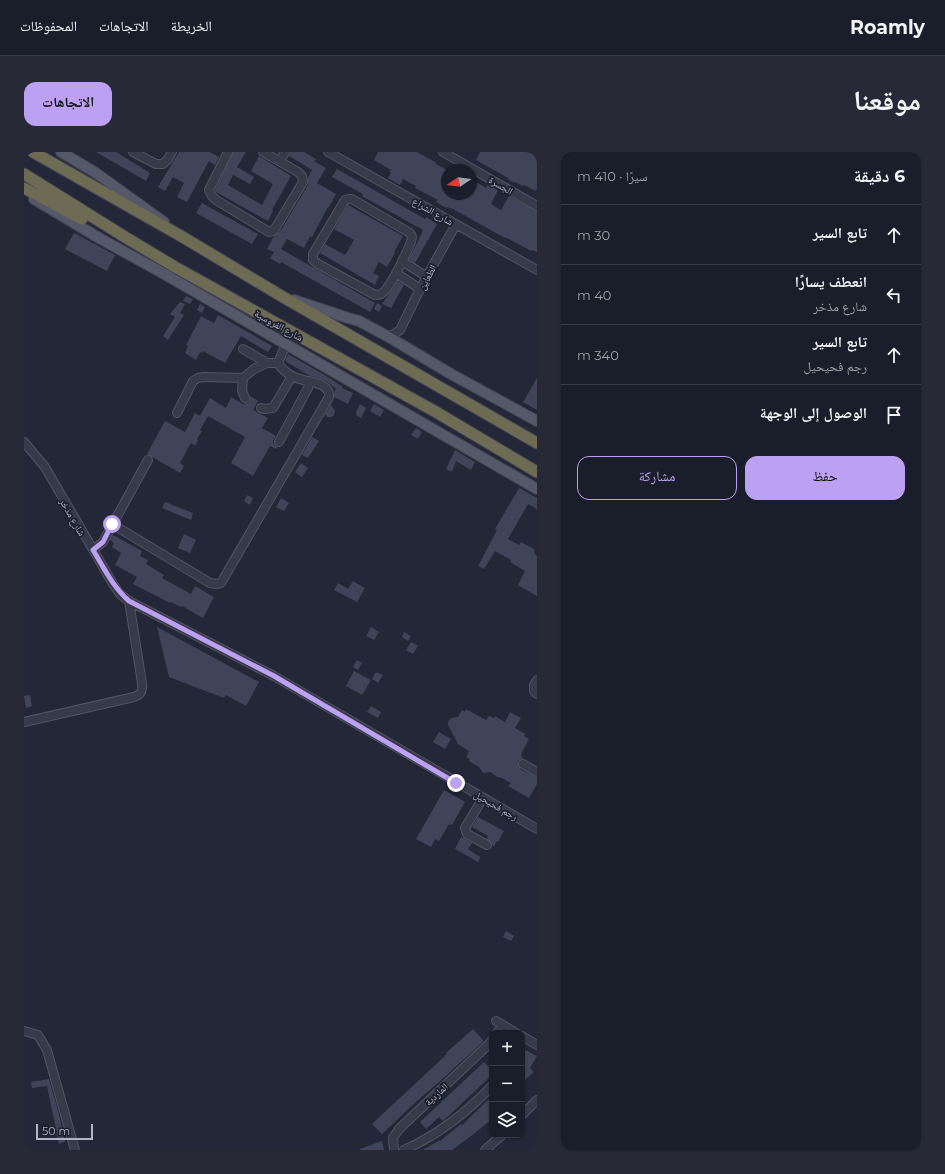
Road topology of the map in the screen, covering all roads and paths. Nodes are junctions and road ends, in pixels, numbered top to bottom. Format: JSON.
{"nodes":[{"id":1,"x":33,"y":152,"type":"edge"},
{"id":2,"x":61,"y":152,"type":"edge"},
{"id":3,"x":133,"y":152,"type":"edge"},
{"id":4,"x":172,"y":152,"type":"edge"},
{"id":5,"x":228,"y":152,"type":"edge"},
{"id":6,"x":284,"y":152,"type":"edge"},
{"id":7,"x":328,"y":152,"type":"edge"},
{"id":8,"x":443,"y":152,"type":"edge"},
{"id":9,"x":265,"y":153,"type":"edge"},
{"id":10,"x":280,"y":161,"type":"junction"},
{"id":11,"x":24,"y":174,"type":"edge"},
{"id":12,"x":24,"y":188,"type":"edge"},
{"id":13,"x":24,"y":193,"type":"edge"},
{"id":14,"x":537,"y":206,"type":"edge"},
{"id":15,"x":456,"y":224,"type":"junction"},
{"id":16,"x":181,"y":236,"type":"junction"},
{"id":17,"x":125,"y":238,"type":"junction"},
{"id":18,"x":402,"y":261,"type":"junction"},
{"id":19,"x":537,"y":270,"type":"edge"},
{"id":20,"x":396,"y":273,"type":"junction"},
{"id":21,"x":427,"y":277,"type":"junction"},
{"id":22,"x":420,"y":289,"type":"junction"},
{"id":23,"x":283,"y":297,"type":"junction"},
{"id":24,"x":400,"y":330,"type":"junction"},
{"id":25,"x":387,"y":336,"type":"junction"},
{"id":26,"x":286,"y":344,"type":"junction"},
{"id":27,"x":406,"y":347,"type":"junction"},
{"id":28,"x":243,"y":349,"type":"dead end"},
{"id":29,"x":267,"y":363,"type":"junction"},
{"id":30,"x":278,"y":363,"type":"junction"},
{"id":31,"x":292,"y":376,"type":"junction"},
{"id":32,"x":243,"y":378,"type":"junction"},
{"id":33,"x":309,"y":381,"type":"junction"},
{"id":34,"x":245,"y":398,"type":"dead end"},
{"id":35,"x":261,"y":408,"type":"dead end"},
{"id":36,"x":436,"y":412,"type":"junction"},
{"id":37,"x":177,"y":413,"type":"dead end"},
{"id":38,"x":537,"y":421,"type":"edge"},
{"id":39,"x":24,"y":442,"type":"edge"},
{"id":40,"x":279,"y":442,"type":"dead end"},
{"id":41,"x":537,"y":443,"type":"edge"},
{"id":42,"x":148,"y":460,"type":"dead end"},
{"id":43,"x":537,"y":472,"type":"edge"},
{"id":44,"x":537,"y":479,"type":"edge"},
{"id":45,"x":537,"y":488,"type":"edge"},
{"id":46,"x":112,"y":524,"type":"junction"},
{"id":47,"x":93,"y":550,"type":"junction"},
{"id":48,"x":120,"y":594,"type":"joint"},
{"id":49,"x":129,"y":601,"type":"junction"},
{"id":50,"x":537,"y":680,"type":"edge"},
{"id":51,"x":537,"y":694,"type":"edge"},
{"id":52,"x":24,"y":722,"type":"edge"},
{"id":53,"x":523,"y":764,"type":"dead end"},
{"id":54,"x":537,"y":772,"type":"edge"},
{"id":55,"x":483,"y":798,"type":"junction"},
{"id":56,"x":537,"y":829,"type":"edge"},
{"id":57,"x":487,"y":845,"type":"dead end"},
{"id":58,"x":498,"y":1030,"type":"edge"},
{"id":59,"x":511,"y":1030,"type":"edge"},
{"id":60,"x":24,"y":1031,"type":"edge"},
{"id":61,"x":525,"y":1038,"type":"edge"},
{"id":62,"x":489,"y":1045,"type":"edge"},
{"id":63,"x":537,"y":1045,"type":"edge"},
{"id":64,"x":489,"y":1089,"type":"edge"},
{"id":65,"x":537,"y":1100,"type":"edge"},
{"id":66,"x":525,"y":1112,"type":"edge"},
{"id":67,"x":498,"y":1138,"type":"edge"},
{"id":68,"x":75,"y":1150,"type":"edge"},
{"id":69,"x":394,"y":1150,"type":"edge"},
{"id":70,"x":404,"y":1150,"type":"edge"},
{"id":71,"x":484,"y":1150,"type":"edge"}],
"edges":[{"from":1,"to":16,"type":"highway"},
{"from":2,"to":16,"type":"main road"},
{"from":3,"to":4,"type":"street"},
{"from":5,"to":10,"type":"street"},
{"from":6,"to":10,"type":"street"},
{"from":7,"to":15,"type":"street","name":"شارع الشراع"},
{"from":8,"to":14,"type":"street","name":"الجسرة"},
{"from":9,"to":10,"type":"street"},
{"from":11,"to":17,"type":"highway","name":"شارع الفروسية"},
{"from":12,"to":17,"type":"highway"},
{"from":13,"to":26,"type":"main road","name":"شارع الفروسية"},
{"from":15,"to":19,"type":"street","name":"شارع الشراع"},
{"from":15,"to":21,"type":"street","name":"الظعاين"},
{"from":16,"to":23,"type":"highway"},
{"from":17,"to":36,"type":"highway","name":"شارع الفروسية"},
{"from":18,"to":20,"type":"street"},
{"from":18,"to":20,"type":"street"},
{"from":18,"to":21,"type":"street"},
{"from":20,"to":22,"type":"street"},
{"from":21,"to":22,"type":"street","name":"الظعاين"},
{"from":22,"to":24,"type":"street","name":"الظعاين"},
{"from":23,"to":25,"type":"main road"},
{"from":23,"to":41,"type":"highway"},
{"from":24,"to":25,"type":"street"},
{"from":24,"to":27,"type":"street"},
{"from":25,"to":27,"type":"main road"},
{"from":26,"to":30,"type":"street"},
{"from":26,"to":45,"type":"main road","name":"شارع الفروسية"},
{"from":27,"to":38,"type":"main road"},
{"from":28,"to":29,"type":"street"},
{"from":29,"to":30,"type":"street"},
{"from":29,"to":32,"type":"street"},
{"from":30,"to":31,"type":"street"},
{"from":31,"to":33,"type":"street"},
{"from":31,"to":35,"type":"street"},
{"from":32,"to":34,"type":"street"},
{"from":32,"to":37,"type":"street"},
{"from":33,"to":40,"type":"street"},
{"from":33,"to":46,"type":"street"},
{"from":36,"to":43,"type":"highway","name":"شارع الفروسية"},
{"from":36,"to":44,"type":"highway"},
{"from":39,"to":47,"type":"street","name":"شارع مذخر"},
{"from":42,"to":46,"type":"street"},
{"from":46,"to":47,"type":"street"},
{"from":47,"to":48,"type":"street","name":"شارع مذخر"},
{"from":48,"to":49,"type":"street","name":"رجم فحيحيل"},
{"from":49,"to":52,"type":"street"},
{"from":49,"to":55,"type":"street","name":"رجم فحيحيل"},
{"from":50,"to":51,"type":"street"},
{"from":53,"to":54,"type":"street"},
{"from":55,"to":56,"type":"street","name":"رجم فحيحيل"},
{"from":55,"to":57,"type":"street"},
{"from":58,"to":59,"type":"street"},
{"from":60,"to":68,"type":"street"},
{"from":61,"to":63,"type":"street"},
{"from":62,"to":69,"type":"street","name":"الماردية"},
{"from":64,"to":70,"type":"street"},
{"from":65,"to":66,"type":"street"},
{"from":67,"to":71,"type":"street"}]}
